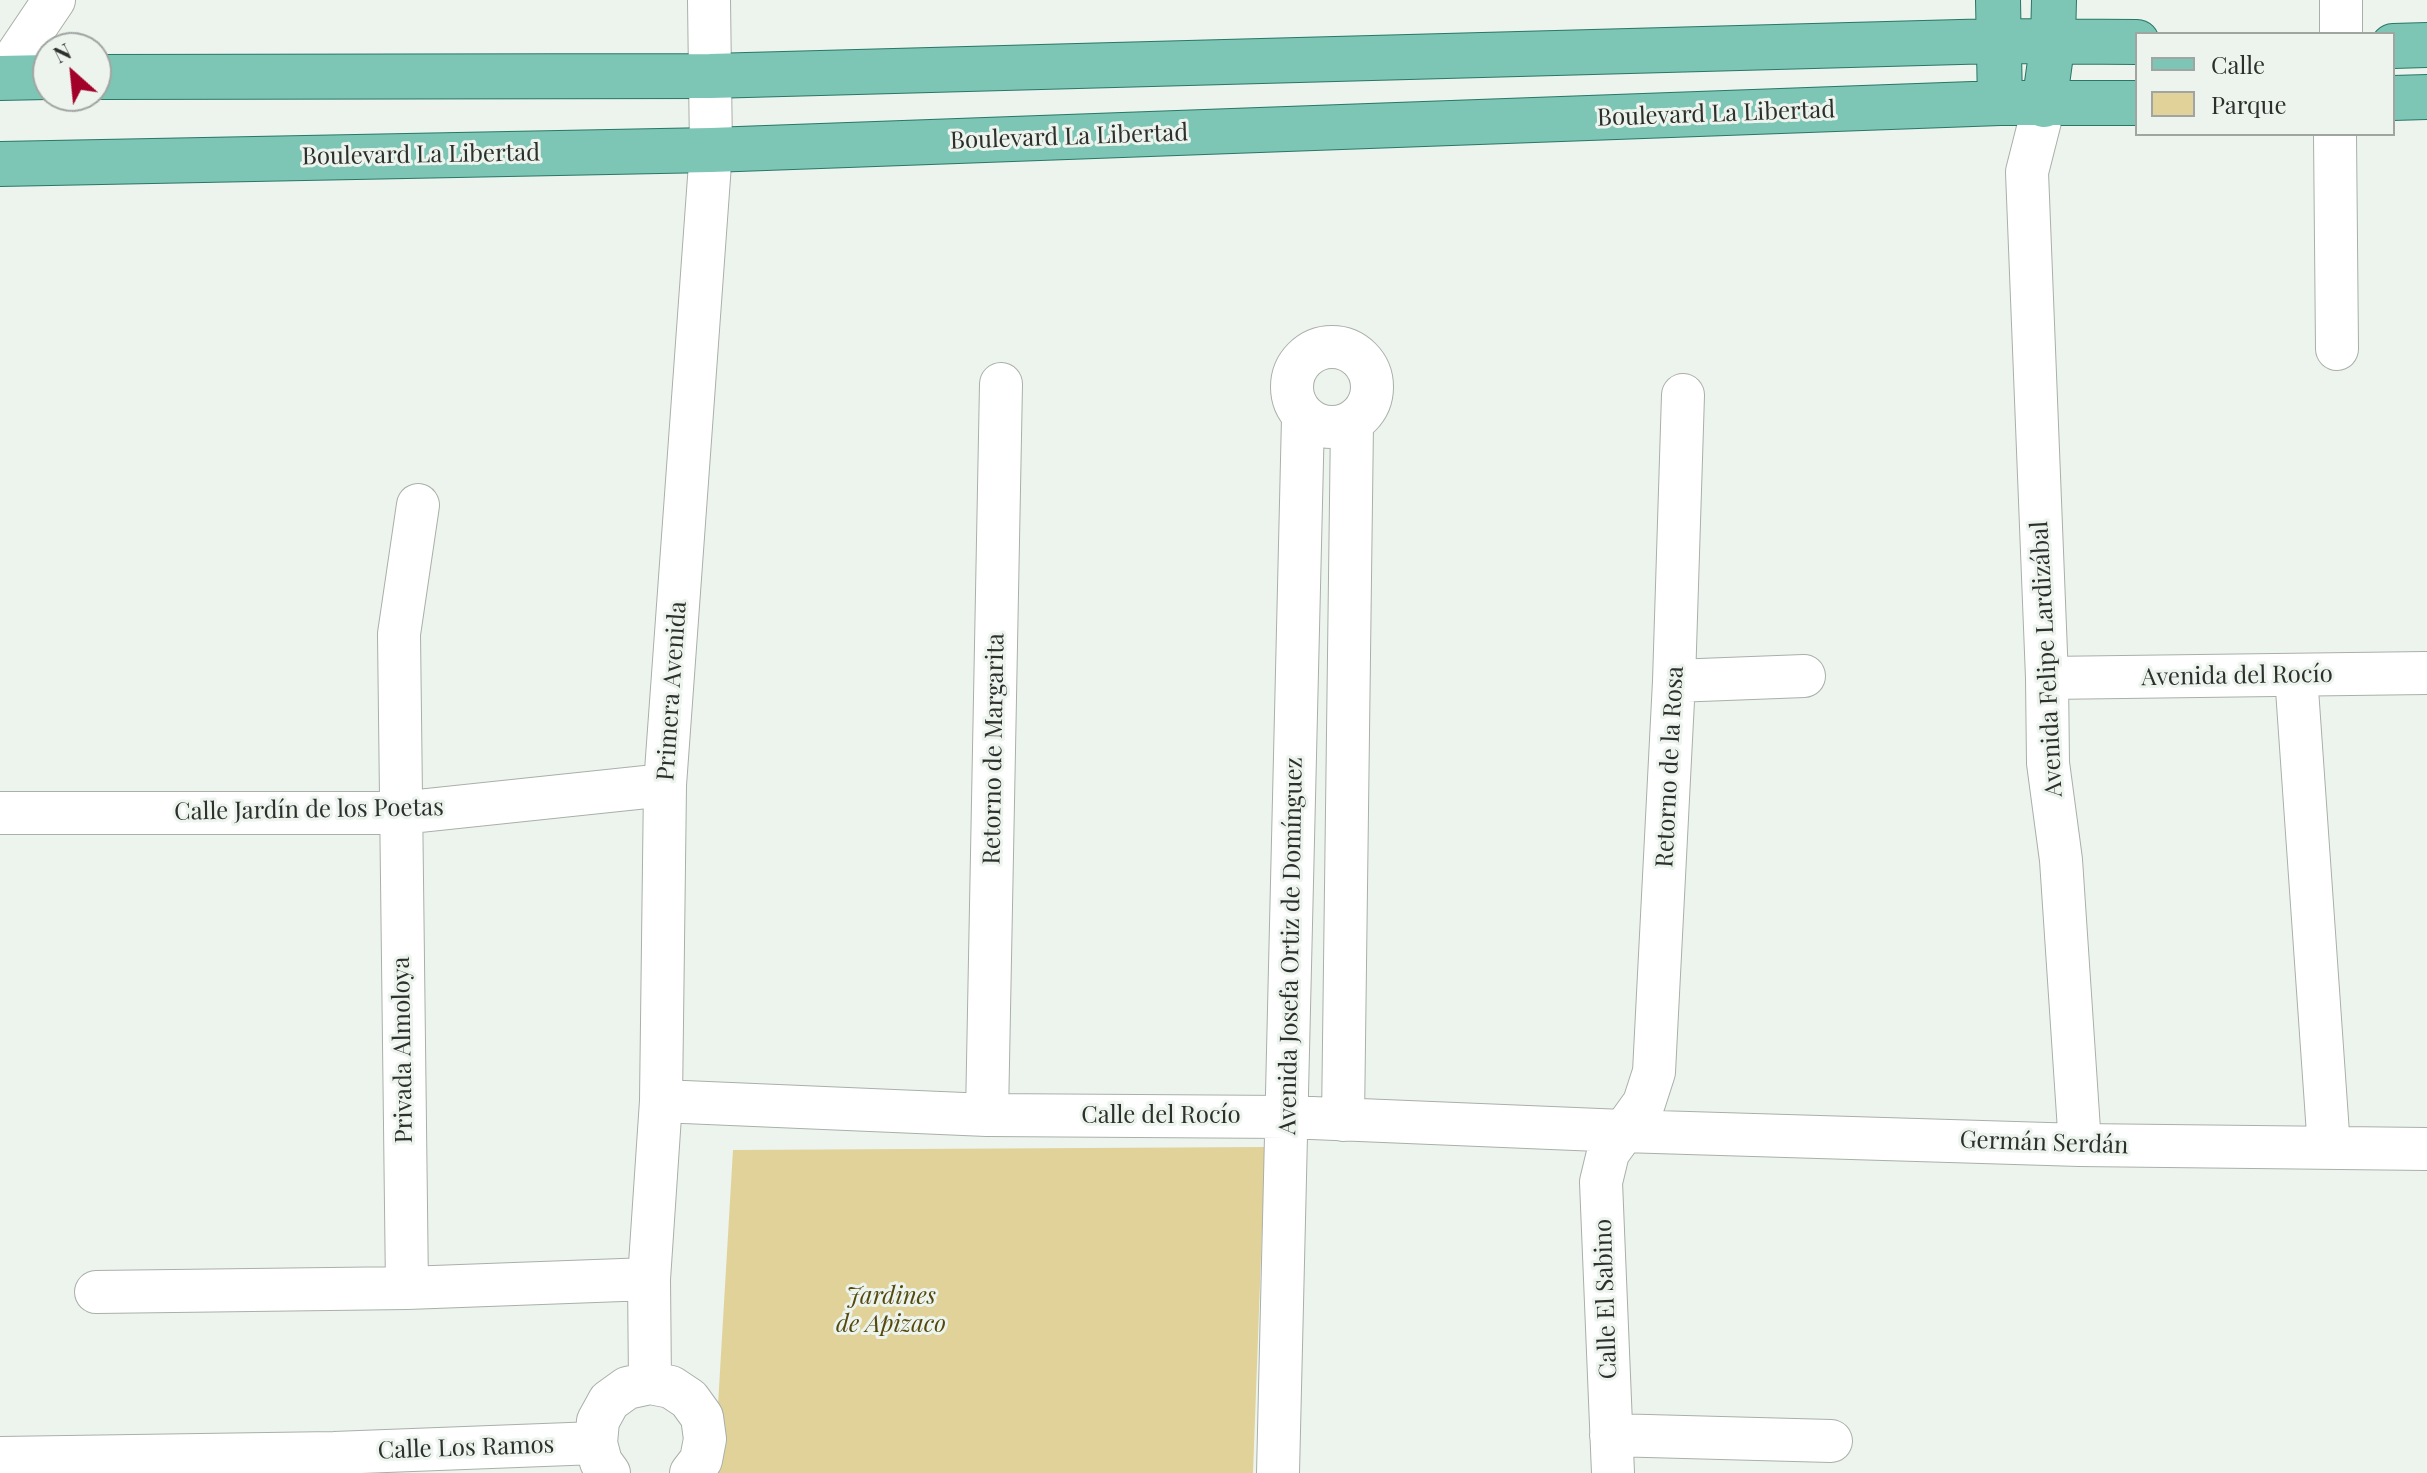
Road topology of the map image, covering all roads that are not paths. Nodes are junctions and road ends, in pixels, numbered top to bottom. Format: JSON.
{"nodes":[{"id":1,"x":54,"y":0,"type":"edge"},
{"id":2,"x":709,"y":0,"type":"edge"},
{"id":3,"x":2341,"y":0,"type":"edge"},
{"id":4,"x":1998,"y":20,"type":"edge"},
{"id":5,"x":2054,"y":20,"type":"edge"},
{"id":6,"x":2341,"y":32,"type":"edge"},
{"id":7,"x":2135,"y":41,"type":"edge"},
{"id":8,"x":2427,"y":45,"type":"edge"},
{"id":9,"x":2395,"y":46,"type":"edge"},
{"id":10,"x":710,"y":76,"type":"junction"},
{"id":11,"x":32,"y":77,"type":"edge"},
{"id":12,"x":112,"y":77,"type":"edge"},
{"id":13,"x":1,"y":78,"type":"edge"},
{"id":14,"x":2427,"y":97,"type":"edge"},
{"id":15,"x":2395,"y":98,"type":"edge"},
{"id":16,"x":2000,"y":103,"type":"junction"},
{"id":17,"x":2135,"y":103,"type":"edge"},
{"id":18,"x":2044,"y":105,"type":"junction"},
{"id":19,"x":2335,"y":136,"type":"edge"},
{"id":20,"x":711,"y":150,"type":"junction"},
{"id":21,"x":0,"y":164,"type":"edge"},
{"id":22,"x":2027,"y":172,"type":"junction"},
{"id":23,"x":2337,"y":349,"type":"dead end"},
{"id":24,"x":1001,"y":384,"type":"dead end"},
{"id":25,"x":1683,"y":395,"type":"dead end"},
{"id":26,"x":1303,"y":418,"type":"junction"},
{"id":27,"x":1352,"y":423,"type":"junction"},
{"id":28,"x":418,"y":505,"type":"dead end"},
{"id":29,"x":2427,"y":673,"type":"edge"},
{"id":30,"x":2296,"y":675,"type":"junction"},
{"id":31,"x":1804,"y":676,"type":"dead end"},
{"id":32,"x":2047,"y":678,"type":"junction"},
{"id":33,"x":1674,"y":681,"type":"junction"},
{"id":34,"x":665,"y":785,"type":"junction"},
{"id":35,"x":0,"y":813,"type":"edge"},
{"id":36,"x":400,"y":813,"type":"junction"},
{"id":37,"x":661,"y":1101,"type":"junction"},
{"id":38,"x":987,"y":1115,"type":"junction"},
{"id":39,"x":1288,"y":1117,"type":"junction"},
{"id":40,"x":1343,"y":1120,"type":"junction"},
{"id":41,"x":1642,"y":1131,"type":"junction"},
{"id":42,"x":2080,"y":1145,"type":"junction"},
{"id":43,"x":2329,"y":1148,"type":"junction"},
{"id":44,"x":2427,"y":1149,"type":"edge"},
{"id":45,"x":649,"y":1279,"type":"junction"},
{"id":46,"x":407,"y":1288,"type":"junction"},
{"id":47,"x":96,"y":1292,"type":"dead end"},
{"id":48,"x":650,"y":1383,"type":"junction"},
{"id":49,"x":1831,"y":1441,"type":"dead end"},
{"id":50,"x":1612,"y":1454,"type":"edge"},
{"id":51,"x":0,"y":1458,"type":"edge"},
{"id":52,"x":602,"y":1458,"type":"edge"},
{"id":53,"x":334,"y":1463,"type":"edge"},
{"id":54,"x":50,"y":1465,"type":"edge"},
{"id":55,"x":691,"y":1473,"type":"edge"},
{"id":56,"x":1278,"y":1473,"type":"edge"}],
"edges":[{"from":1,"to":13,"type":"street"},
{"from":2,"to":10,"type":"street","name":"Primera Avenida"},
{"from":3,"to":6,"type":"street"},
{"from":4,"to":5,"type":"main road"},
{"from":4,"to":10,"type":"main road"},
{"from":4,"to":16,"type":"main road"},
{"from":5,"to":7,"type":"main road"},
{"from":5,"to":18,"type":"main road"},
{"from":8,"to":9,"type":"main road"},
{"from":10,"to":12,"type":"main road"},
{"from":10,"to":20,"type":"street","name":"Primera Avenida"},
{"from":11,"to":13,"type":"main road"},
{"from":14,"to":15,"type":"main road"},
{"from":16,"to":18,"type":"main road","name":"Boulevard La Libertad"},
{"from":16,"to":20,"type":"main road","name":"Boulevard La Libertad"},
{"from":16,"to":22,"type":"street","name":"Avenida Felipe Lardizábal"},
{"from":17,"to":18,"type":"main road","name":"Boulevard La Libertad"},
{"from":18,"to":22,"type":"street","name":"Avenida Felipe Lardizábal"},
{"from":19,"to":23,"type":"street"},
{"from":20,"to":21,"type":"main road","name":"Boulevard La Libertad"},
{"from":20,"to":34,"type":"street","name":"Primera Avenida"},
{"from":22,"to":32,"type":"street","name":"Avenida Felipe Lardizábal"},
{"from":24,"to":38,"type":"street","name":"Retorno de Margarita"},
{"from":25,"to":33,"type":"street","name":"Retorno de la Rosa"},
{"from":26,"to":27,"type":"street"},
{"from":26,"to":27,"type":"street"},
{"from":26,"to":39,"type":"street","name":"Avenida Josefa Ortiz de Domínguez"},
{"from":27,"to":40,"type":"street"},
{"from":28,"to":36,"type":"street","name":"Privada Almoloya"},
{"from":29,"to":30,"type":"street","name":"Avenida del Rocío"},
{"from":30,"to":32,"type":"street","name":"Avenida del Rocío"},
{"from":30,"to":43,"type":"street"},
{"from":31,"to":33,"type":"street"},
{"from":32,"to":42,"type":"street","name":"Avenida Felipe Lardizábal"},
{"from":33,"to":41,"type":"street","name":"Retorno de la Rosa"},
{"from":34,"to":36,"type":"street","name":"Calle Jardín de los Poetas"},
{"from":34,"to":37,"type":"street","name":"Primera Avenida"},
{"from":35,"to":36,"type":"street","name":"Calle Jardín de los Poetas"},
{"from":36,"to":46,"type":"street","name":"Privada Almoloya"},
{"from":37,"to":38,"type":"street","name":"Calle del Rocío"},
{"from":37,"to":45,"type":"street","name":"Primera Avenida"},
{"from":38,"to":39,"type":"street","name":"Calle del Rocío"},
{"from":39,"to":40,"type":"street","name":"Calle del Rocío"},
{"from":39,"to":56,"type":"street","name":"Avenida Josefa Ortiz de Domínguez"},
{"from":40,"to":41,"type":"street","name":"Calle del Rocío"},
{"from":41,"to":42,"type":"street","name":"Germán Serdán"},
{"from":41,"to":50,"type":"street","name":"Calle El Sabino"},
{"from":42,"to":43,"type":"street","name":"Germán Serdán"},
{"from":43,"to":44,"type":"street","name":"Germán Serdán"},
{"from":45,"to":46,"type":"street"},
{"from":45,"to":48,"type":"street","name":"Primera Avenida"},
{"from":46,"to":47,"type":"street"},
{"from":48,"to":52,"type":"street"},
{"from":48,"to":55,"type":"street"},
{"from":49,"to":50,"type":"street"},
{"from":51,"to":54,"type":"street","name":"Calle Los Ramos"},
{"from":52,"to":53,"type":"street","name":"Calle Los Ramos"},
{"from":53,"to":54,"type":"street","name":"Calle Los Ramos"}]}
